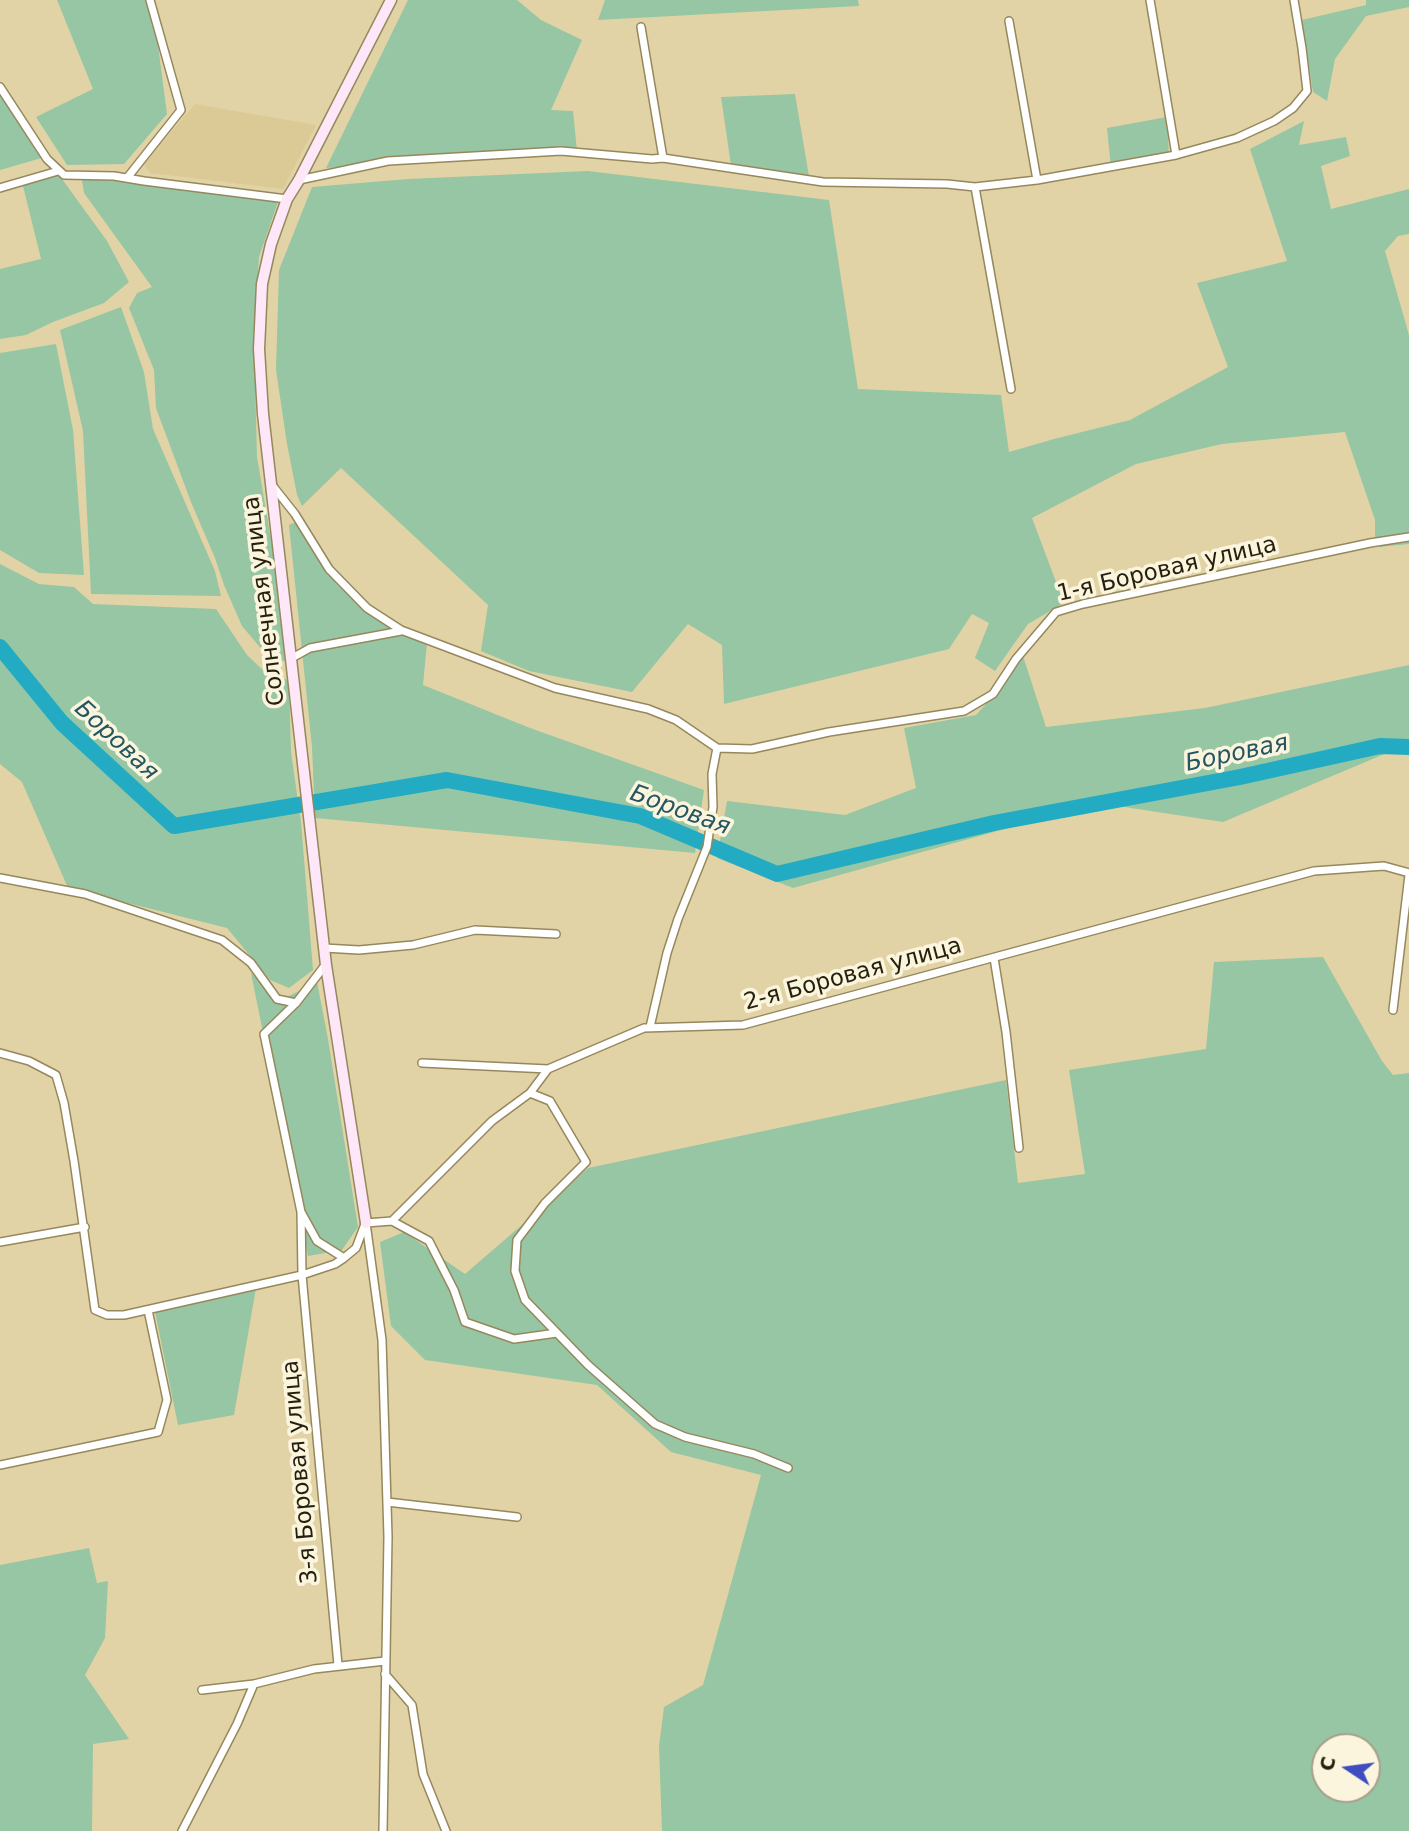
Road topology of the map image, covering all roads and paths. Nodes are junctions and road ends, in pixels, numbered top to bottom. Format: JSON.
{"nodes":[{"id":1,"x":150,"y":0,"type":"edge"},
{"id":2,"x":391,"y":0,"type":"edge"},
{"id":3,"x":1150,"y":0,"type":"edge"},
{"id":4,"x":1294,"y":0,"type":"edge"},
{"id":5,"x":1009,"y":20,"type":"dead end"},
{"id":6,"x":641,"y":27,"type":"dead end"},
{"id":7,"x":0,"y":87,"type":"edge"},
{"id":8,"x":1177,"y":155,"type":"junction"},
{"id":9,"x":663,"y":158,"type":"junction"},
{"id":10,"x":58,"y":172,"type":"junction"},
{"id":11,"x":127,"y":178,"type":"junction"},
{"id":12,"x":299,"y":180,"type":"junction"},
{"id":13,"x":1037,"y":180,"type":"junction"},
{"id":14,"x":975,"y":187,"type":"junction"},
{"id":15,"x":0,"y":188,"type":"edge"},
{"id":16,"x":287,"y":200,"type":"junction"},
{"id":17,"x":1010,"y":389,"type":"dead end"},
{"id":18,"x":271,"y":485,"type":"junction"},
{"id":19,"x":1409,"y":537,"type":"edge"},
{"id":20,"x":401,"y":631,"type":"junction"},
{"id":21,"x":292,"y":658,"type":"junction"},
{"id":22,"x":717,"y":748,"type":"junction"},
{"id":23,"x":1409,"y":874,"type":"edge"},
{"id":24,"x":0,"y":878,"type":"edge"},
{"id":25,"x":556,"y":934,"type":"dead end"},
{"id":26,"x":324,"y":948,"type":"junction"},
{"id":27,"x":994,"y":958,"type":"junction"},
{"id":28,"x":326,"y":964,"type":"junction"},
{"id":29,"x":296,"y":1003,"type":"junction"},
{"id":30,"x":1393,"y":1010,"type":"dead end"},
{"id":31,"x":650,"y":1027,"type":"junction"},
{"id":32,"x":0,"y":1053,"type":"edge"},
{"id":33,"x":422,"y":1063,"type":"dead end"},
{"id":34,"x":548,"y":1069,"type":"junction"},
{"id":35,"x":530,"y":1093,"type":"junction"},
{"id":36,"x":1019,"y":1147,"type":"dead end"},
{"id":37,"x":301,"y":1212,"type":"junction"},
{"id":38,"x":392,"y":1221,"type":"junction"},
{"id":39,"x":366,"y":1223,"type":"junction"},
{"id":40,"x":85,"y":1227,"type":"junction"},
{"id":41,"x":0,"y":1242,"type":"edge"},
{"id":42,"x":344,"y":1258,"type":"junction"},
{"id":43,"x":302,"y":1275,"type":"junction"},
{"id":44,"x":148,"y":1310,"type":"junction"},
{"id":45,"x":557,"y":1333,"type":"junction"},
{"id":46,"x":0,"y":1465,"type":"edge"},
{"id":47,"x":788,"y":1468,"type":"dead end"},
{"id":48,"x":387,"y":1502,"type":"junction"},
{"id":49,"x":517,"y":1517,"type":"dead end"},
{"id":50,"x":385,"y":1661,"type":"junction"},
{"id":51,"x":338,"y":1665,"type":"junction"},
{"id":52,"x":385,"y":1674,"type":"junction"},
{"id":53,"x":254,"y":1684,"type":"junction"},
{"id":54,"x":202,"y":1690,"type":"dead end"},
{"id":55,"x":182,"y":1831,"type":"edge"},
{"id":56,"x":383,"y":1831,"type":"edge"},
{"id":57,"x":446,"y":1831,"type":"edge"}],
"edges":[{"from":1,"to":11,"type":"street"},
{"from":2,"to":12,"type":"street","name":"Солнечная улица"},
{"from":3,"to":8,"type":"street"},
{"from":4,"to":8,"type":"street"},
{"from":5,"to":13,"type":"street"},
{"from":6,"to":9,"type":"street"},
{"from":7,"to":10,"type":"street"},
{"from":8,"to":13,"type":"street"},
{"from":9,"to":12,"type":"street"},
{"from":9,"to":14,"type":"street"},
{"from":10,"to":11,"type":"street"},
{"from":10,"to":15,"type":"street"},
{"from":11,"to":16,"type":"street"},
{"from":12,"to":16,"type":"street","name":"Солнечная улица"},
{"from":13,"to":14,"type":"street"},
{"from":14,"to":17,"type":"street"},
{"from":16,"to":18,"type":"street","name":"Солнечная улица"},
{"from":18,"to":20,"type":"street"},
{"from":18,"to":21,"type":"street","name":"Солнечная улица"},
{"from":19,"to":22,"type":"street","name":"1-я Боровая улица"},
{"from":20,"to":21,"type":"street"},
{"from":20,"to":22,"type":"street"},
{"from":21,"to":26,"type":"street","name":"Солнечная улица"},
{"from":22,"to":31,"type":"street"},
{"from":23,"to":27,"type":"street","name":"2-я Боровая улица"},
{"from":23,"to":30,"type":"street"},
{"from":24,"to":29,"type":"street"},
{"from":25,"to":26,"type":"street"},
{"from":26,"to":28,"type":"street","name":"Солнечная улица"},
{"from":27,"to":31,"type":"street","name":"2-я Боровая улица"},
{"from":27,"to":36,"type":"street"},
{"from":28,"to":29,"type":"street"},
{"from":28,"to":39,"type":"street","name":"Солнечная улица"},
{"from":29,"to":37,"type":"street"},
{"from":31,"to":34,"type":"street","name":"2-я Боровая улица"},
{"from":32,"to":40,"type":"street"},
{"from":33,"to":34,"type":"street"},
{"from":34,"to":35,"type":"street","name":"2-я Боровая улица"},
{"from":35,"to":38,"type":"street","name":"2-я Боровая улица"},
{"from":35,"to":45,"type":"street"},
{"from":37,"to":42,"type":"street"},
{"from":37,"to":43,"type":"street","name":"3-я Боровая улица"},
{"from":38,"to":39,"type":"street"},
{"from":38,"to":45,"type":"street"},
{"from":39,"to":42,"type":"street"},
{"from":39,"to":48,"type":"street"},
{"from":40,"to":41,"type":"street"},
{"from":40,"to":44,"type":"street"},
{"from":42,"to":43,"type":"street"},
{"from":43,"to":44,"type":"street"},
{"from":43,"to":51,"type":"street","name":"3-я Боровая улица"},
{"from":44,"to":46,"type":"street"},
{"from":45,"to":47,"type":"street"},
{"from":48,"to":49,"type":"street"},
{"from":48,"to":50,"type":"street"},
{"from":50,"to":51,"type":"street"},
{"from":50,"to":52,"type":"street"},
{"from":51,"to":53,"type":"street"},
{"from":52,"to":56,"type":"street"},
{"from":52,"to":57,"type":"street"},
{"from":53,"to":54,"type":"street"},
{"from":53,"to":55,"type":"street"}]}
